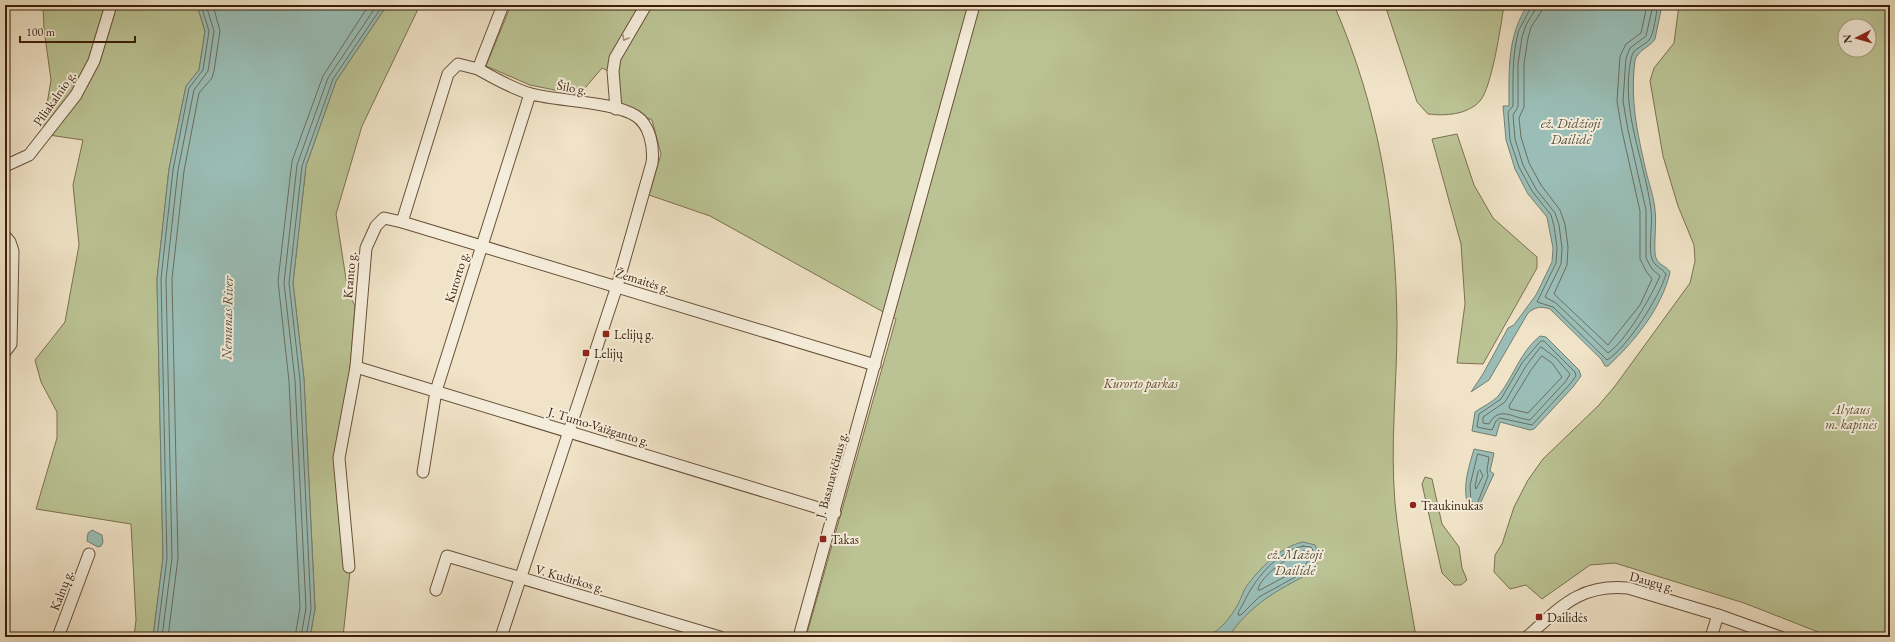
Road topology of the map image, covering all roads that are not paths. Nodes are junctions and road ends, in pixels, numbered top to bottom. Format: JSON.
{"nodes":[{"id":1,"x":111,"y":5,"type":"edge"},
{"id":2,"x":503,"y":5,"type":"edge"},
{"id":3,"x":646,"y":5,"type":"edge"},
{"id":4,"x":974,"y":5,"type":"edge"},
{"id":5,"x":478,"y":69,"type":"junction"},
{"id":6,"x":530,"y":94,"type":"junction"},
{"id":7,"x":616,"y":109,"type":"junction"},
{"id":8,"x":5,"y":166,"type":"edge"},
{"id":9,"x":402,"y":222,"type":"junction"},
{"id":10,"x":5,"y":236,"type":"edge"},
{"id":11,"x":481,"y":245,"type":"junction"},
{"id":12,"x":617,"y":286,"type":"junction"},
{"id":13,"x":5,"y":352,"type":"edge"},
{"id":14,"x":875,"y":365,"type":"junction"},
{"id":15,"x":356,"y":366,"type":"junction"},
{"id":16,"x":436,"y":391,"type":"junction"},
{"id":17,"x":570,"y":432,"type":"junction"},
{"id":18,"x":423,"y":472,"type":"dead end"},
{"id":19,"x":835,"y":513,"type":"junction"},
{"id":20,"x":90,"y":554,"type":"dead end"},
{"id":21,"x":349,"y":567,"type":"dead end"},
{"id":22,"x":520,"y":578,"type":"junction"},
{"id":23,"x":436,"y":590,"type":"dead end"},
{"id":24,"x":1718,"y":615,"type":"junction"},
{"id":25,"x":58,"y":637,"type":"edge"},
{"id":26,"x":501,"y":637,"type":"edge"},
{"id":27,"x":720,"y":637,"type":"edge"},
{"id":28,"x":799,"y":637,"type":"edge"},
{"id":29,"x":1527,"y":637,"type":"edge"},
{"id":30,"x":1712,"y":637,"type":"edge"},
{"id":31,"x":1780,"y":637,"type":"edge"}],
"edges":[{"from":1,"to":8,"type":"street","name":"Piliakalnio g."},
{"from":2,"to":5,"type":"street"},
{"from":3,"to":7,"type":"street","one_way":true},
{"from":4,"to":14,"type":"street","name":"J. Basanavičiaus g."},
{"from":5,"to":6,"type":"street","name":"Šilo g."},
{"from":5,"to":9,"type":"street"},
{"from":6,"to":7,"type":"street","name":"Šilo g."},
{"from":6,"to":11,"type":"street","name":"Kurorto g."},
{"from":7,"to":12,"type":"street","name":"Šilo g."},
{"from":9,"to":11,"type":"street","name":"Žemaitės g."},
{"from":9,"to":15,"type":"street","name":"Kranto g."},
{"from":10,"to":13,"type":"street"},
{"from":11,"to":12,"type":"street","name":"Žemaitės g."},
{"from":11,"to":16,"type":"street","name":"Kurorto g."},
{"from":12,"to":14,"type":"street","name":"Žemaitės g."},
{"from":12,"to":17,"type":"street"},
{"from":14,"to":19,"type":"street","name":"J. Basanavičiaus g."},
{"from":15,"to":16,"type":"street","name":"J. Tumo-Vaižganto g."},
{"from":15,"to":21,"type":"street","name":"Kranto g."},
{"from":16,"to":17,"type":"street","name":"J. Tumo-Vaižganto g."},
{"from":16,"to":18,"type":"street","name":"Kurorto g."},
{"from":17,"to":19,"type":"street","name":"J. Tumo-Vaižganto g."},
{"from":17,"to":22,"type":"street"},
{"from":19,"to":28,"type":"street","name":"J. Basanavičiaus g."},
{"from":20,"to":25,"type":"street","name":"Kalnų g."},
{"from":22,"to":23,"type":"street","name":"V. Kudirkos g."},
{"from":22,"to":26,"type":"street"},
{"from":22,"to":27,"type":"street","name":"V. Kudirkos g."},
{"from":24,"to":29,"type":"street","name":"Daugų g."},
{"from":24,"to":30,"type":"street"},
{"from":24,"to":31,"type":"street","name":"Daugų g."}]}
